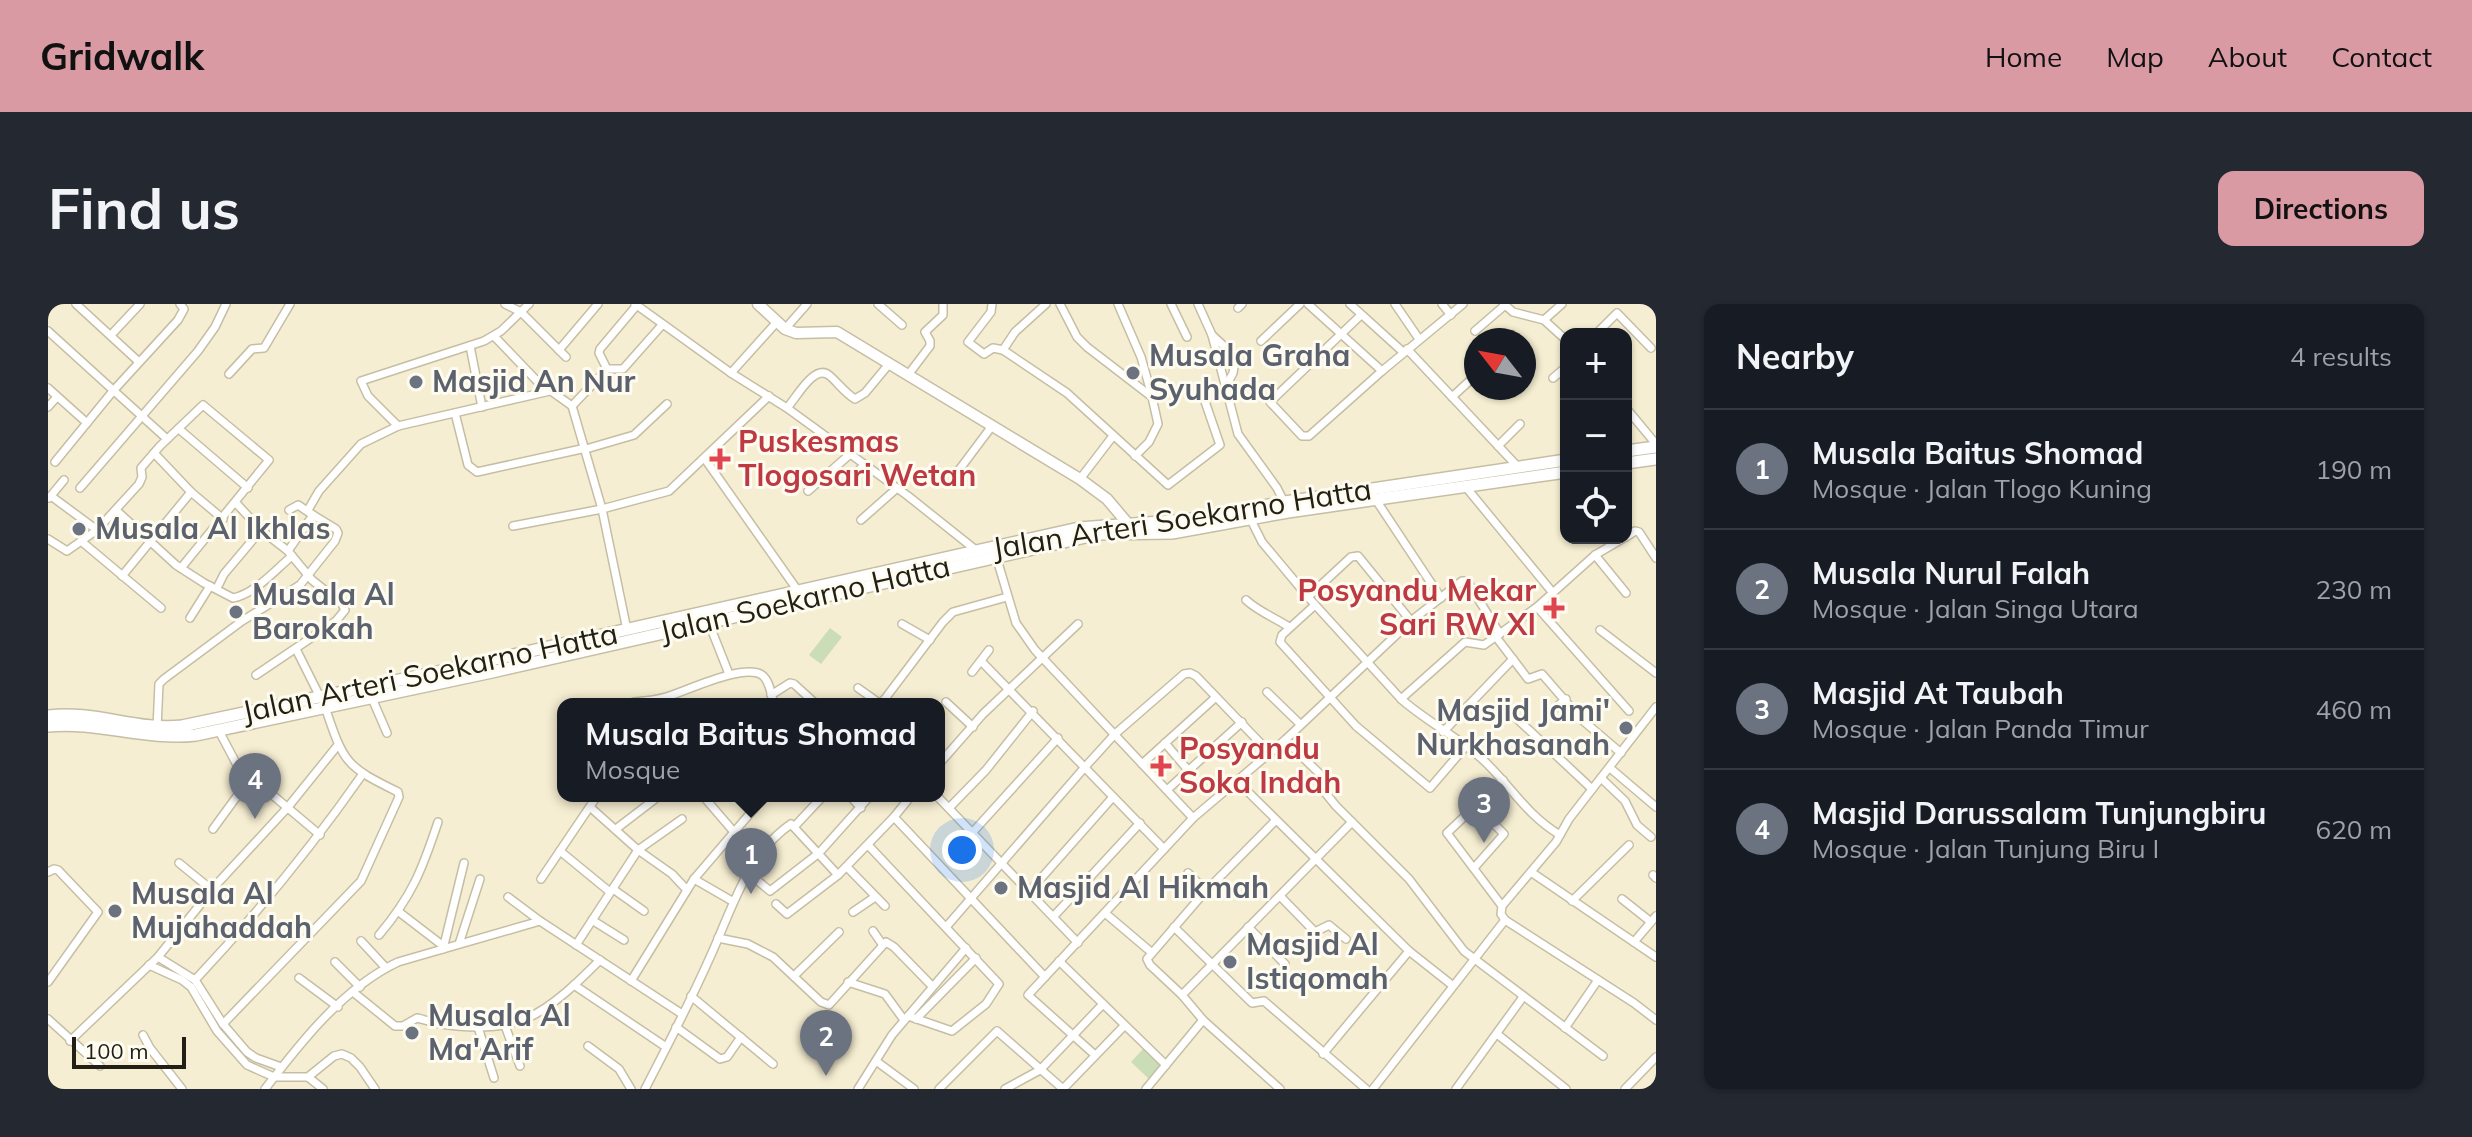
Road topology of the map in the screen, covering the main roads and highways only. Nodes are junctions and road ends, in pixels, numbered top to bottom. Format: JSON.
{"nodes":[{"id":1,"x":1656,"y":446,"type":"edge"},
{"id":2,"x":1632,"y":450,"type":"edge"},
{"id":3,"x":1656,"y":459,"type":"edge"},
{"id":4,"x":1560,"y":461,"type":"edge"},
{"id":5,"x":1632,"y":462,"type":"edge"},
{"id":6,"x":1560,"y":473,"type":"edge"},
{"id":7,"x":1287,"y":507,"type":"junction"},
{"id":8,"x":1248,"y":514,"type":"junction"},
{"id":9,"x":987,"y":553,"type":"junction"},
{"id":10,"x":707,"y":616,"type":"junction"},
{"id":11,"x":437,"y":678,"type":"junction"},
{"id":12,"x":323,"y":702,"type":"junction"},
{"id":13,"x":48,"y":716,"type":"edge"},
{"id":14,"x":48,"y":726,"type":"edge"}],
"edges":[{"from":1,"to":2,"type":"main road"},
{"from":3,"to":5,"type":"main road"},
{"from":4,"to":7,"type":"main road","name":"Jalan Arteri Soekarno Hatta"},
{"from":6,"to":7,"type":"main road"},
{"from":7,"to":8,"type":"main road","name":"Jalan Arteri Soekarno Hatta"},
{"from":8,"to":9,"type":"main road","name":"Jalan Soekarno Hatta"},
{"from":8,"to":9,"type":"main road","name":"Jalan Arteri Soekarno Hatta"},
{"from":9,"to":10,"type":"main road","name":"Jalan Arteri Soekarno Hatta"},
{"from":9,"to":10,"type":"main road","name":"Jalan Soekarno Hatta"},
{"from":10,"to":11,"type":"main road","name":"Jalan Soekarno Hatta"},
{"from":10,"to":11,"type":"main road","name":"Jalan Arteri Soekarno Hatta"},
{"from":11,"to":12,"type":"main road","name":"Jalan Arteri Soekarno Hatta"},
{"from":11,"to":12,"type":"main road","name":"Jalan Soekarno Hatta"},
{"from":12,"to":13,"type":"main road","name":"Jalan Arteri Soekarno Hatta"},
{"from":12,"to":14,"type":"main road","name":"Jalan Soekarno Hatta"}]}
